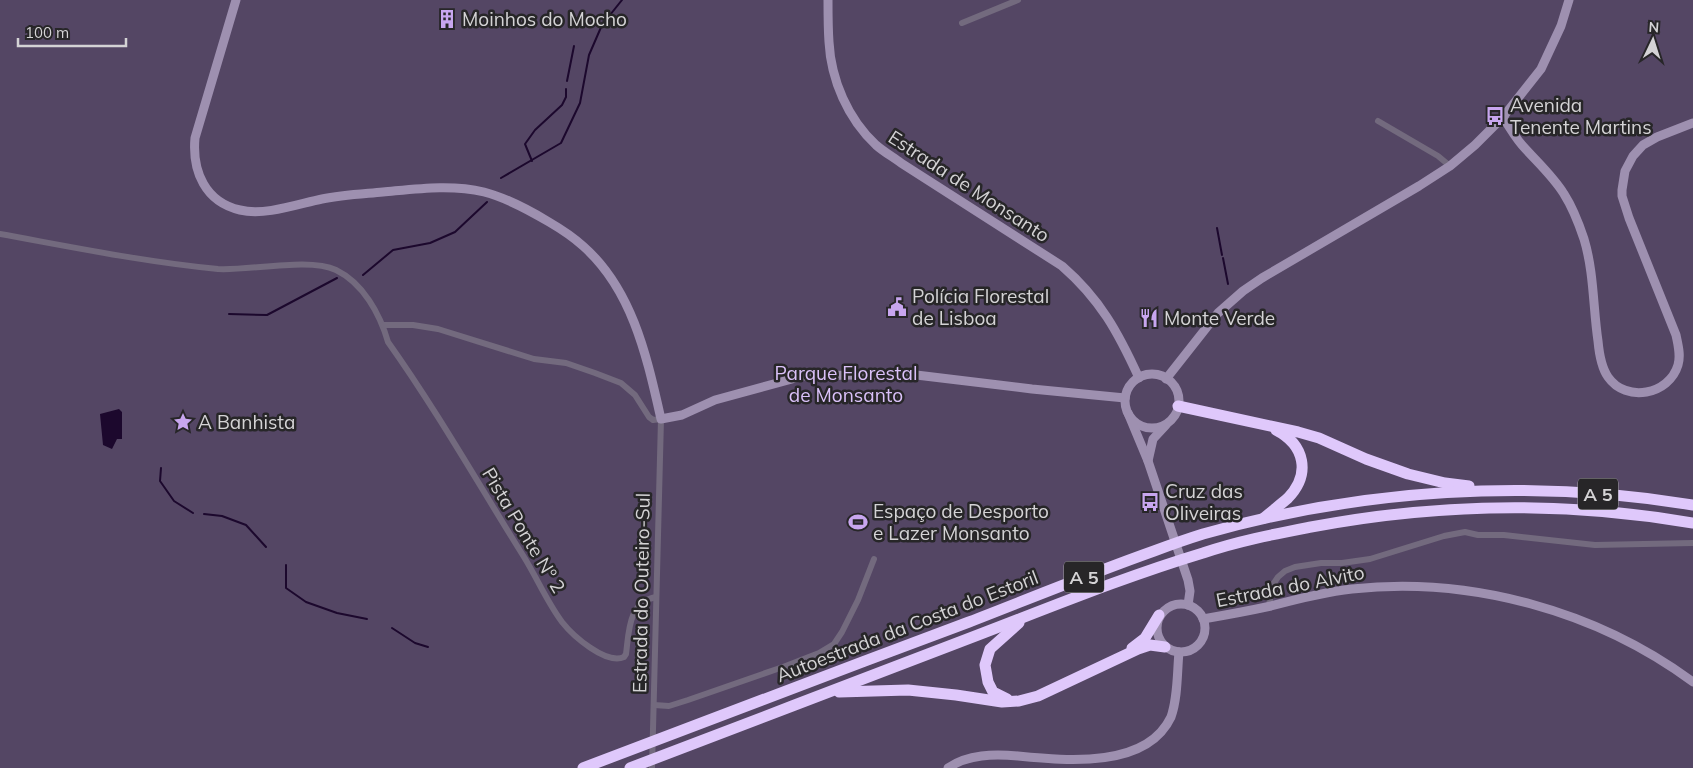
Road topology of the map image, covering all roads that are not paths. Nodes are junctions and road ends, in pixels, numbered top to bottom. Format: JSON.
{"nodes":[{"id":1,"x":236,"y":0,"type":"edge"},
{"id":2,"x":828,"y":0,"type":"edge"},
{"id":3,"x":1018,"y":0,"type":"edge"},
{"id":4,"x":1569,"y":0,"type":"edge"},
{"id":5,"x":962,"y":23,"type":"dead end"},
{"id":6,"x":1503,"y":117,"type":"junction"},
{"id":7,"x":1378,"y":120,"type":"dead end"},
{"id":8,"x":1693,"y":123,"type":"edge"},
{"id":9,"x":1450,"y":166,"type":"junction"},
{"id":10,"x":0,"y":234,"type":"edge"},
{"id":11,"x":383,"y":325,"type":"junction"},
{"id":12,"x":1139,"y":378,"type":"junction"},
{"id":13,"x":1166,"y":379,"type":"junction"},
{"id":14,"x":1125,"y":398,"type":"junction"},
{"id":15,"x":1178,"y":406,"type":"junction"},
{"id":16,"x":1128,"y":413,"type":"junction"},
{"id":17,"x":661,"y":419,"type":"junction"},
{"id":18,"x":1167,"y":423,"type":"junction"},
{"id":19,"x":1268,"y":426,"type":"junction"},
{"id":20,"x":1148,"y":461,"type":"junction"},
{"id":21,"x":1503,"y":490,"type":"junction"},
{"id":22,"x":1693,"y":506,"type":"edge"},
{"id":23,"x":1262,"y":519,"type":"junction"},
{"id":24,"x":1693,"y":523,"type":"edge"},
{"id":25,"x":1693,"y":543,"type":"edge"},
{"id":26,"x":874,"y":559,"type":"dead end"},
{"id":27,"x":656,"y":597,"type":"junction"},
{"id":28,"x":1188,"y":605,"type":"junction"},
{"id":29,"x":1268,"y":606,"type":"junction"},
{"id":30,"x":1159,"y":616,"type":"junction"},
{"id":31,"x":1027,"y":617,"type":"junction"},
{"id":32,"x":1204,"y":619,"type":"junction"},
{"id":33,"x":1165,"y":647,"type":"junction"},
{"id":34,"x":1179,"y":652,"type":"junction"},
{"id":35,"x":1693,"y":682,"type":"edge"},
{"id":36,"x":829,"y":692,"type":"junction"},
{"id":37,"x":654,"y":705,"type":"junction"},
{"id":38,"x":583,"y":768,"type":"edge"},
{"id":39,"x":630,"y":768,"type":"edge"},
{"id":40,"x":652,"y":768,"type":"edge"},
{"id":41,"x":948,"y":768,"type":"edge"}],
"edges":[{"from":1,"to":17,"type":"street"},
{"from":2,"to":12,"type":"street","name":"Estrada de Monsanto"},
{"from":3,"to":5,"type":"street"},
{"from":4,"to":6,"type":"street"},
{"from":6,"to":8,"type":"street"},
{"from":6,"to":9,"type":"street"},
{"from":7,"to":9,"type":"street"},
{"from":9,"to":13,"type":"street"},
{"from":10,"to":11,"type":"street"},
{"from":11,"to":17,"type":"street"},
{"from":11,"to":27,"type":"street","name":"Pista Ponte Nº 2"},
{"from":12,"to":13,"type":"street"},
{"from":12,"to":14,"type":"street"},
{"from":13,"to":15,"type":"street"},
{"from":14,"to":16,"type":"street"},
{"from":14,"to":17,"type":"street"},
{"from":15,"to":18,"type":"street"},
{"from":15,"to":19,"type":"highway"},
{"from":16,"to":18,"type":"street"},
{"from":16,"to":20,"type":"street"},
{"from":17,"to":27,"type":"street","name":"Estrada do Outeiro-Sul"},
{"from":18,"to":20,"type":"street"},
{"from":19,"to":21,"type":"highway"},
{"from":19,"to":23,"type":"highway"},
{"from":20,"to":28,"type":"street"},
{"from":21,"to":22,"type":"highway","name":"Autoestrada da Costa do Estoril","number":"A 5"},
{"from":21,"to":23,"type":"highway","name":"Autoestrada da Costa do Estoril","number":"A 5"},
{"from":23,"to":38,"type":"highway","name":"Autoestrada da Costa do Estoril","number":"A 5"},
{"from":24,"to":31,"type":"highway","name":"Autoestrada da Costa do Estoril","number":"A 5"},
{"from":25,"to":29,"type":"street"},
{"from":26,"to":37,"type":"street"},
{"from":27,"to":37,"type":"street","name":"Estrada do Outeiro-Sul"},
{"from":28,"to":30,"type":"street"},
{"from":28,"to":32,"type":"street"},
{"from":29,"to":32,"type":"street","name":"Estrada do Alvito"},
{"from":29,"to":35,"type":"street","name":"Estrada do Alvito"},
{"from":30,"to":31,"type":"highway"},
{"from":30,"to":33,"type":"street"},
{"from":31,"to":36,"type":"highway","name":"Autoestrada da Costa do Estoril","number":"A 5"},
{"from":32,"to":34,"type":"street"},
{"from":33,"to":34,"type":"street"},
{"from":33,"to":36,"type":"highway"},
{"from":34,"to":41,"type":"street"},
{"from":36,"to":39,"type":"highway","name":"Autoestrada da Costa do Estoril","number":"A 5"},
{"from":37,"to":40,"type":"street","name":"Estrada do Outeiro-Sul"}]}
